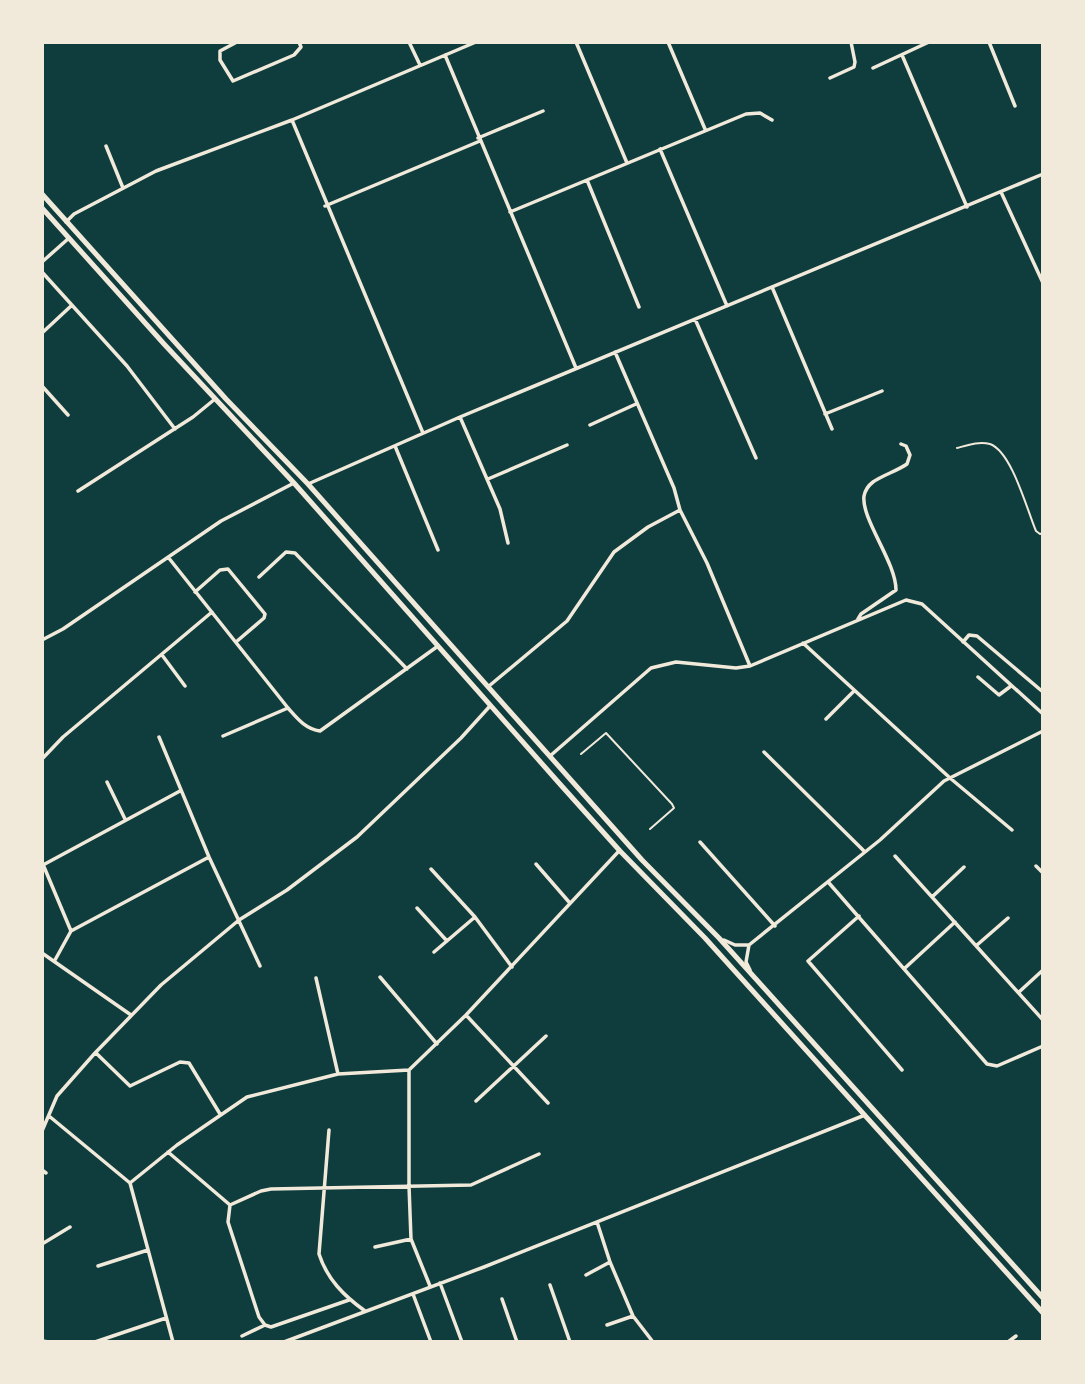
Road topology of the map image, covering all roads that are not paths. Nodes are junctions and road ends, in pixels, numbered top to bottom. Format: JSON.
{"nodes":[{"id":1,"x":237,"y":42,"type":"edge"},
{"id":2,"x":299,"y":42,"type":"edge"},
{"id":3,"x":409,"y":42,"type":"edge"},
{"id":4,"x":476,"y":42,"type":"edge"},
{"id":5,"x":576,"y":42,"type":"edge"},
{"id":6,"x":668,"y":42,"type":"edge"},
{"id":7,"x":851,"y":42,"type":"edge"},
{"id":8,"x":929,"y":42,"type":"edge"},
{"id":9,"x":989,"y":42,"type":"edge"},
{"id":10,"x":445,"y":55,"type":"junction"},
{"id":11,"x":902,"y":55,"type":"junction"},
{"id":12,"x":420,"y":65,"type":"junction"},
{"id":13,"x":873,"y":68,"type":"dead end"},
{"id":14,"x":830,"y":78,"type":"dead end"},
{"id":15,"x":1015,"y":106,"type":"dead end"},
{"id":16,"x":543,"y":111,"type":"dead end"},
{"id":17,"x":292,"y":120,"type":"junction"},
{"id":18,"x":772,"y":120,"type":"dead end"},
{"id":19,"x":705,"y":129,"type":"junction"},
{"id":20,"x":479,"y":140,"type":"junction"},
{"id":21,"x":106,"y":146,"type":"dead end"},
{"id":22,"x":660,"y":149,"type":"junction"},
{"id":23,"x":626,"y":163,"type":"junction"},
{"id":24,"x":1043,"y":174,"type":"edge"},
{"id":25,"x":587,"y":180,"type":"junction"},
{"id":26,"x":123,"y":188,"type":"junction"},
{"id":27,"x":1001,"y":192,"type":"junction"},
{"id":28,"x":42,"y":194,"type":"edge"},
{"id":29,"x":326,"y":206,"type":"junction"},
{"id":30,"x":967,"y":207,"type":"junction"},
{"id":31,"x":42,"y":208,"type":"edge"},
{"id":32,"x":510,"y":212,"type":"junction"},
{"id":33,"x":66,"y":222,"type":"junction"},
{"id":34,"x":69,"y":238,"type":"junction"},
{"id":35,"x":42,"y":262,"type":"edge"},
{"id":36,"x":42,"y":272,"type":"edge"},
{"id":37,"x":1043,"y":283,"type":"edge"},
{"id":38,"x":772,"y":287,"type":"junction"},
{"id":39,"x":72,"y":305,"type":"junction"},
{"id":40,"x":727,"y":306,"type":"junction"},
{"id":41,"x":639,"y":307,"type":"dead end"},
{"id":42,"x":695,"y":319,"type":"junction"},
{"id":43,"x":42,"y":333,"type":"edge"},
{"id":44,"x":615,"y":352,"type":"junction"},
{"id":45,"x":576,"y":368,"type":"junction"},
{"id":46,"x":42,"y":386,"type":"edge"},
{"id":47,"x":882,"y":391,"type":"dead end"},
{"id":48,"x":215,"y":399,"type":"junction"},
{"id":49,"x":636,"y":404,"type":"junction"},
{"id":50,"x":825,"y":414,"type":"junction"},
{"id":51,"x":68,"y":415,"type":"dead end"},
{"id":52,"x":460,"y":417,"type":"junction"},
{"id":53,"x":590,"y":425,"type":"dead end"},
{"id":54,"x":175,"y":429,"type":"junction"},
{"id":55,"x":832,"y":429,"type":"dead end"},
{"id":56,"x":423,"y":433,"type":"junction"},
{"id":57,"x":901,"y":444,"type":"dead end"},
{"id":58,"x":568,"y":445,"type":"dead end"},
{"id":59,"x":395,"y":446,"type":"junction"},
{"id":60,"x":957,"y":448,"type":"dead end"},
{"id":61,"x":757,"y":458,"type":"dead end"},
{"id":62,"x":488,"y":479,"type":"junction"},
{"id":63,"x":293,"y":483,"type":"junction"},
{"id":64,"x":309,"y":484,"type":"junction"},
{"id":65,"x":78,"y":491,"type":"dead end"},
{"id":66,"x":680,"y":510,"type":"junction"},
{"id":67,"x":1043,"y":533,"type":"edge"},
{"id":68,"x":508,"y":543,"type":"dead end"},
{"id":69,"x":438,"y":550,"type":"dead end"},
{"id":70,"x":168,"y":557,"type":"junction"},
{"id":71,"x":259,"y":577,"type":"dead end"},
{"id":72,"x":195,"y":592,"type":"junction"},
{"id":73,"x":212,"y":612,"type":"junction"},
{"id":74,"x":858,"y":621,"type":"junction"},
{"id":75,"x":42,"y":639,"type":"edge"},
{"id":76,"x":236,"y":642,"type":"junction"},
{"id":77,"x":964,"y":642,"type":"junction"},
{"id":78,"x":803,"y":643,"type":"junction"},
{"id":79,"x":438,"y":646,"type":"junction"},
{"id":80,"x":162,"y":655,"type":"junction"},
{"id":81,"x":750,"y":666,"type":"junction"},
{"id":82,"x":407,"y":669,"type":"junction"},
{"id":83,"x":978,"y":677,"type":"dead end"},
{"id":84,"x":1011,"y":685,"type":"junction"},
{"id":85,"x":186,"y":686,"type":"dead end"},
{"id":86,"x":489,"y":687,"type":"junction"},
{"id":87,"x":854,"y":691,"type":"junction"},
{"id":88,"x":1043,"y":692,"type":"edge"},
{"id":89,"x":490,"y":706,"type":"junction"},
{"id":90,"x":288,"y":708,"type":"junction"},
{"id":91,"x":1043,"y":714,"type":"edge"},
{"id":92,"x":826,"y":719,"type":"dead end"},
{"id":93,"x":1043,"y":731,"type":"edge"},
{"id":94,"x":223,"y":736,"type":"dead end"},
{"id":95,"x":159,"y":737,"type":"dead end"},
{"id":96,"x":764,"y":752,"type":"dead end"},
{"id":97,"x":581,"y":754,"type":"dead end"},
{"id":98,"x":550,"y":756,"type":"junction"},
{"id":99,"x":42,"y":759,"type":"edge"},
{"id":100,"x":950,"y":778,"type":"junction"},
{"id":101,"x":107,"y":782,"type":"dead end"},
{"id":102,"x":181,"y":791,"type":"junction"},
{"id":103,"x":125,"y":819,"type":"junction"},
{"id":104,"x":650,"y":829,"type":"dead end"},
{"id":105,"x":1012,"y":830,"type":"dead end"},
{"id":106,"x":700,"y":842,"type":"dead end"},
{"id":107,"x":620,"y":851,"type":"junction"},
{"id":108,"x":865,"y":851,"type":"junction"},
{"id":109,"x":895,"y":856,"type":"dead end"},
{"id":110,"x":209,"y":857,"type":"junction"},
{"id":111,"x":43,"y":864,"type":"edge"},
{"id":112,"x":536,"y":864,"type":"dead end"},
{"id":113,"x":1036,"y":866,"type":"dead end"},
{"id":114,"x":964,"y":867,"type":"dead end"},
{"id":115,"x":431,"y":869,"type":"dead end"},
{"id":116,"x":1043,"y":873,"type":"edge"},
{"id":117,"x":829,"y":883,"type":"junction"},
{"id":118,"x":932,"y":897,"type":"junction"},
{"id":119,"x":569,"y":902,"type":"junction"},
{"id":120,"x":417,"y":908,"type":"dead end"},
{"id":121,"x":859,"y":916,"type":"junction"},
{"id":122,"x":475,"y":917,"type":"junction"},
{"id":123,"x":1008,"y":918,"type":"dead end"},
{"id":124,"x":239,"y":920,"type":"junction"},
{"id":125,"x":955,"y":922,"type":"junction"},
{"id":126,"x":775,"y":926,"type":"junction"},
{"id":127,"x":71,"y":930,"type":"junction"},
{"id":128,"x":719,"y":938,"type":"junction"},
{"id":129,"x":447,"y":941,"type":"junction"},
{"id":130,"x":748,"y":945,"type":"junction"},
{"id":131,"x":978,"y":945,"type":"junction"},
{"id":132,"x":434,"y":952,"type":"dead end"},
{"id":133,"x":42,"y":953,"type":"edge"},
{"id":134,"x":55,"y":960,"type":"junction"},
{"id":135,"x":260,"y":966,"type":"dead end"},
{"id":136,"x":512,"y":967,"type":"junction"},
{"id":137,"x":905,"y":968,"type":"junction"},
{"id":138,"x":1043,"y":970,"type":"edge"},
{"id":139,"x":380,"y":977,"type":"dead end"},
{"id":140,"x":316,"y":978,"type":"dead end"},
{"id":141,"x":756,"y":980,"type":"junction"},
{"id":142,"x":1019,"y":992,"type":"junction"},
{"id":143,"x":131,"y":1015,"type":"junction"},
{"id":144,"x":466,"y":1015,"type":"junction"},
{"id":145,"x":1043,"y":1020,"type":"edge"},
{"id":146,"x":546,"y":1037,"type":"dead end"},
{"id":147,"x":437,"y":1044,"type":"junction"},
{"id":148,"x":1043,"y":1046,"type":"edge"},
{"id":149,"x":95,"y":1053,"type":"junction"},
{"id":150,"x":514,"y":1066,"type":"junction"},
{"id":151,"x":409,"y":1070,"type":"junction"},
{"id":152,"x":902,"y":1070,"type":"dead end"},
{"id":153,"x":338,"y":1074,"type":"junction"},
{"id":154,"x":477,"y":1101,"type":"dead end"},
{"id":155,"x":548,"y":1103,"type":"dead end"},
{"id":156,"x":220,"y":1114,"type":"junction"},
{"id":157,"x":866,"y":1115,"type":"junction"},
{"id":158,"x":49,"y":1116,"type":"junction"},
{"id":159,"x":329,"y":1130,"type":"dead end"},
{"id":160,"x":42,"y":1131,"type":"edge"},
{"id":161,"x":168,"y":1152,"type":"junction"},
{"id":162,"x":539,"y":1154,"type":"dead end"},
{"id":163,"x":130,"y":1183,"type":"junction"},
{"id":164,"x":409,"y":1186,"type":"junction"},
{"id":165,"x":323,"y":1188,"type":"junction"},
{"id":166,"x":230,"y":1205,"type":"junction"},
{"id":167,"x":597,"y":1222,"type":"junction"},
{"id":168,"x":70,"y":1227,"type":"dead end"},
{"id":169,"x":411,"y":1239,"type":"junction"},
{"id":170,"x":42,"y":1244,"type":"edge"},
{"id":171,"x":375,"y":1248,"type":"dead end"},
{"id":172,"x":148,"y":1250,"type":"junction"},
{"id":173,"x":610,"y":1262,"type":"junction"},
{"id":174,"x":98,"y":1266,"type":"dead end"},
{"id":175,"x":586,"y":1275,"type":"dead end"},
{"id":176,"x":440,"y":1283,"type":"junction"},
{"id":177,"x":550,"y":1285,"type":"dead end"},
{"id":178,"x":430,"y":1286,"type":"junction"},
{"id":179,"x":413,"y":1294,"type":"junction"},
{"id":180,"x":1043,"y":1297,"type":"edge"},
{"id":181,"x":502,"y":1299,"type":"dead end"},
{"id":182,"x":349,"y":1300,"type":"junction"},
{"id":183,"x":365,"y":1311,"type":"junction"},
{"id":184,"x":1043,"y":1314,"type":"edge"},
{"id":185,"x":633,"y":1316,"type":"junction"},
{"id":186,"x":167,"y":1318,"type":"junction"},
{"id":187,"x":264,"y":1325,"type":"junction"},
{"id":188,"x":607,"y":1325,"type":"dead end"},
{"id":189,"x":242,"y":1336,"type":"dead end"},
{"id":190,"x":1016,"y":1336,"type":"dead end"},
{"id":191,"x":42,"y":1341,"type":"edge"},
{"id":192,"x":49,"y":1342,"type":"edge"},
{"id":193,"x":95,"y":1342,"type":"edge"},
{"id":194,"x":173,"y":1342,"type":"edge"},
{"id":195,"x":284,"y":1342,"type":"edge"},
{"id":196,"x":431,"y":1342,"type":"edge"},
{"id":197,"x":462,"y":1342,"type":"edge"},
{"id":198,"x":517,"y":1342,"type":"edge"},
{"id":199,"x":570,"y":1342,"type":"edge"},
{"id":200,"x":653,"y":1342,"type":"edge"},
{"id":201,"x":1008,"y":1342,"type":"edge"}],
"edges":[{"from":1,"to":2,"type":"street"},
{"from":3,"to":12,"type":"street"},
{"from":4,"to":10,"type":"street"},
{"from":5,"to":23,"type":"street"},
{"from":6,"to":19,"type":"street"},
{"from":7,"to":14,"type":"street"},
{"from":8,"to":11,"type":"street"},
{"from":9,"to":15,"type":"street"},
{"from":10,"to":12,"type":"street"},
{"from":10,"to":20,"type":"street"},
{"from":11,"to":13,"type":"street"},
{"from":11,"to":30,"type":"street"},
{"from":12,"to":17,"type":"street"},
{"from":16,"to":20,"type":"street"},
{"from":17,"to":26,"type":"street"},
{"from":17,"to":29,"type":"street"},
{"from":18,"to":19,"type":"street"},
{"from":19,"to":22,"type":"street"},
{"from":20,"to":29,"type":"street"},
{"from":20,"to":32,"type":"street"},
{"from":21,"to":26,"type":"street"},
{"from":22,"to":23,"type":"street"},
{"from":22,"to":40,"type":"street"},
{"from":23,"to":25,"type":"street"},
{"from":24,"to":27,"type":"street"},
{"from":25,"to":32,"type":"street"},
{"from":25,"to":41,"type":"street"},
{"from":26,"to":33,"type":"street"},
{"from":27,"to":30,"type":"street"},
{"from":27,"to":37,"type":"street"},
{"from":28,"to":33,"type":"highway"},
{"from":29,"to":56,"type":"street"},
{"from":30,"to":38,"type":"street"},
{"from":31,"to":34,"type":"highway"},
{"from":32,"to":45,"type":"street"},
{"from":33,"to":64,"type":"highway"},
{"from":34,"to":35,"type":"street"},
{"from":34,"to":48,"type":"highway"},
{"from":36,"to":39,"type":"street"},
{"from":38,"to":40,"type":"street"},
{"from":38,"to":50,"type":"street"},
{"from":39,"to":43,"type":"street"},
{"from":39,"to":54,"type":"street"},
{"from":40,"to":42,"type":"street"},
{"from":42,"to":44,"type":"street"},
{"from":42,"to":61,"type":"street"},
{"from":44,"to":45,"type":"street"},
{"from":44,"to":49,"type":"street"},
{"from":45,"to":52,"type":"street"},
{"from":46,"to":51,"type":"street"},
{"from":47,"to":50,"type":"street"},
{"from":48,"to":54,"type":"street"},
{"from":48,"to":63,"type":"highway"},
{"from":49,"to":53,"type":"street"},
{"from":49,"to":66,"type":"street"},
{"from":50,"to":55,"type":"street"},
{"from":52,"to":56,"type":"street"},
{"from":52,"to":62,"type":"street"},
{"from":54,"to":65,"type":"street"},
{"from":56,"to":59,"type":"street"},
{"from":57,"to":74,"type":"street"},
{"from":58,"to":62,"type":"street"},
{"from":59,"to":64,"type":"street"},
{"from":59,"to":69,"type":"street"},
{"from":60,"to":67,"type":"lane"},
{"from":62,"to":68,"type":"street"},
{"from":63,"to":70,"type":"street"},
{"from":63,"to":79,"type":"highway"},
{"from":64,"to":86,"type":"highway"},
{"from":66,"to":81,"type":"street"},
{"from":66,"to":86,"type":"street"},
{"from":70,"to":72,"type":"street"},
{"from":70,"to":75,"type":"street"},
{"from":71,"to":82,"type":"street"},
{"from":72,"to":73,"type":"street"},
{"from":72,"to":76,"type":"street"},
{"from":73,"to":76,"type":"street"},
{"from":73,"to":80,"type":"street"},
{"from":74,"to":77,"type":"street"},
{"from":74,"to":78,"type":"street"},
{"from":76,"to":90,"type":"street"},
{"from":77,"to":84,"type":"street"},
{"from":77,"to":88,"type":"street"},
{"from":78,"to":81,"type":"street"},
{"from":78,"to":87,"type":"street"},
{"from":79,"to":82,"type":"street"},
{"from":79,"to":89,"type":"highway"},
{"from":80,"to":85,"type":"street"},
{"from":80,"to":99,"type":"street"},
{"from":81,"to":98,"type":"street"},
{"from":82,"to":90,"type":"street"},
{"from":83,"to":84,"type":"street"},
{"from":84,"to":91,"type":"street"},
{"from":86,"to":98,"type":"highway"},
{"from":87,"to":92,"type":"street"},
{"from":87,"to":100,"type":"street"},
{"from":89,"to":107,"type":"highway"},
{"from":89,"to":124,"type":"street"},
{"from":90,"to":94,"type":"street"},
{"from":93,"to":100,"type":"street"},
{"from":95,"to":102,"type":"street"},
{"from":96,"to":108,"type":"street"},
{"from":97,"to":104,"type":"lane"},
{"from":98,"to":128,"type":"highway"},
{"from":100,"to":105,"type":"street"},
{"from":100,"to":108,"type":"street"},
{"from":101,"to":103,"type":"street"},
{"from":102,"to":103,"type":"street"},
{"from":102,"to":110,"type":"street"},
{"from":103,"to":111,"type":"street"},
{"from":106,"to":126,"type":"street"},
{"from":107,"to":119,"type":"street"},
{"from":107,"to":157,"type":"highway"},
{"from":108,"to":117,"type":"street"},
{"from":109,"to":118,"type":"street"},
{"from":110,"to":124,"type":"street"},
{"from":110,"to":127,"type":"street"},
{"from":111,"to":127,"type":"street"},
{"from":112,"to":119,"type":"street"},
{"from":113,"to":116,"type":"street"},
{"from":114,"to":118,"type":"street"},
{"from":115,"to":122,"type":"street"},
{"from":117,"to":121,"type":"street"},
{"from":117,"to":126,"type":"street"},
{"from":118,"to":125,"type":"street"},
{"from":119,"to":136,"type":"street"},
{"from":120,"to":129,"type":"street"},
{"from":121,"to":137,"type":"street"},
{"from":121,"to":152,"type":"street"},
{"from":122,"to":129,"type":"street"},
{"from":122,"to":136,"type":"street"},
{"from":123,"to":131,"type":"street"},
{"from":124,"to":135,"type":"street"},
{"from":124,"to":143,"type":"street"},
{"from":125,"to":131,"type":"street"},
{"from":125,"to":137,"type":"street"},
{"from":126,"to":130,"type":"street"},
{"from":127,"to":134,"type":"street"},
{"from":128,"to":130,"type":"street"},
{"from":128,"to":141,"type":"highway"},
{"from":129,"to":132,"type":"street"},
{"from":130,"to":141,"type":"street"},
{"from":131,"to":142,"type":"street"},
{"from":133,"to":134,"type":"street"},
{"from":134,"to":143,"type":"street"},
{"from":136,"to":144,"type":"street"},
{"from":137,"to":148,"type":"street"},
{"from":138,"to":142,"type":"street"},
{"from":139,"to":147,"type":"street"},
{"from":140,"to":153,"type":"street"},
{"from":141,"to":180,"type":"highway"},
{"from":142,"to":145,"type":"street"},
{"from":143,"to":149,"type":"street"},
{"from":144,"to":147,"type":"street"},
{"from":144,"to":150,"type":"street"},
{"from":146,"to":150,"type":"street"},
{"from":147,"to":151,"type":"street"},
{"from":149,"to":156,"type":"street"},
{"from":149,"to":158,"type":"street"},
{"from":150,"to":154,"type":"street"},
{"from":150,"to":155,"type":"street"},
{"from":151,"to":153,"type":"street"},
{"from":151,"to":164,"type":"street"},
{"from":153,"to":156,"type":"street"},
{"from":156,"to":161,"type":"street"},
{"from":157,"to":167,"type":"street"},
{"from":157,"to":184,"type":"highway"},
{"from":158,"to":160,"type":"street"},
{"from":158,"to":163,"type":"street"},
{"from":159,"to":165,"type":"street"},
{"from":161,"to":163,"type":"street"},
{"from":161,"to":166,"type":"street"},
{"from":162,"to":164,"type":"street"},
{"from":163,"to":172,"type":"street"},
{"from":164,"to":165,"type":"street"},
{"from":164,"to":169,"type":"street"},
{"from":165,"to":166,"type":"street"},
{"from":165,"to":182,"type":"street"},
{"from":166,"to":187,"type":"street"},
{"from":167,"to":173,"type":"street"},
{"from":167,"to":176,"type":"street"},
{"from":168,"to":170,"type":"street"},
{"from":169,"to":171,"type":"street"},
{"from":169,"to":178,"type":"street"},
{"from":172,"to":174,"type":"street"},
{"from":172,"to":186,"type":"street"},
{"from":173,"to":175,"type":"street"},
{"from":173,"to":185,"type":"street"},
{"from":176,"to":178,"type":"street"},
{"from":176,"to":197,"type":"street"},
{"from":177,"to":199,"type":"street"},
{"from":178,"to":179,"type":"street"},
{"from":179,"to":183,"type":"street"},
{"from":179,"to":196,"type":"street"},
{"from":181,"to":198,"type":"street"},
{"from":182,"to":183,"type":"street"},
{"from":182,"to":187,"type":"street"},
{"from":183,"to":195,"type":"street"},
{"from":185,"to":188,"type":"street"},
{"from":185,"to":200,"type":"street"},
{"from":186,"to":193,"type":"street"},
{"from":186,"to":194,"type":"street"},
{"from":187,"to":189,"type":"street"},
{"from":190,"to":201,"type":"street"},
{"from":191,"to":192,"type":"street"}]}
